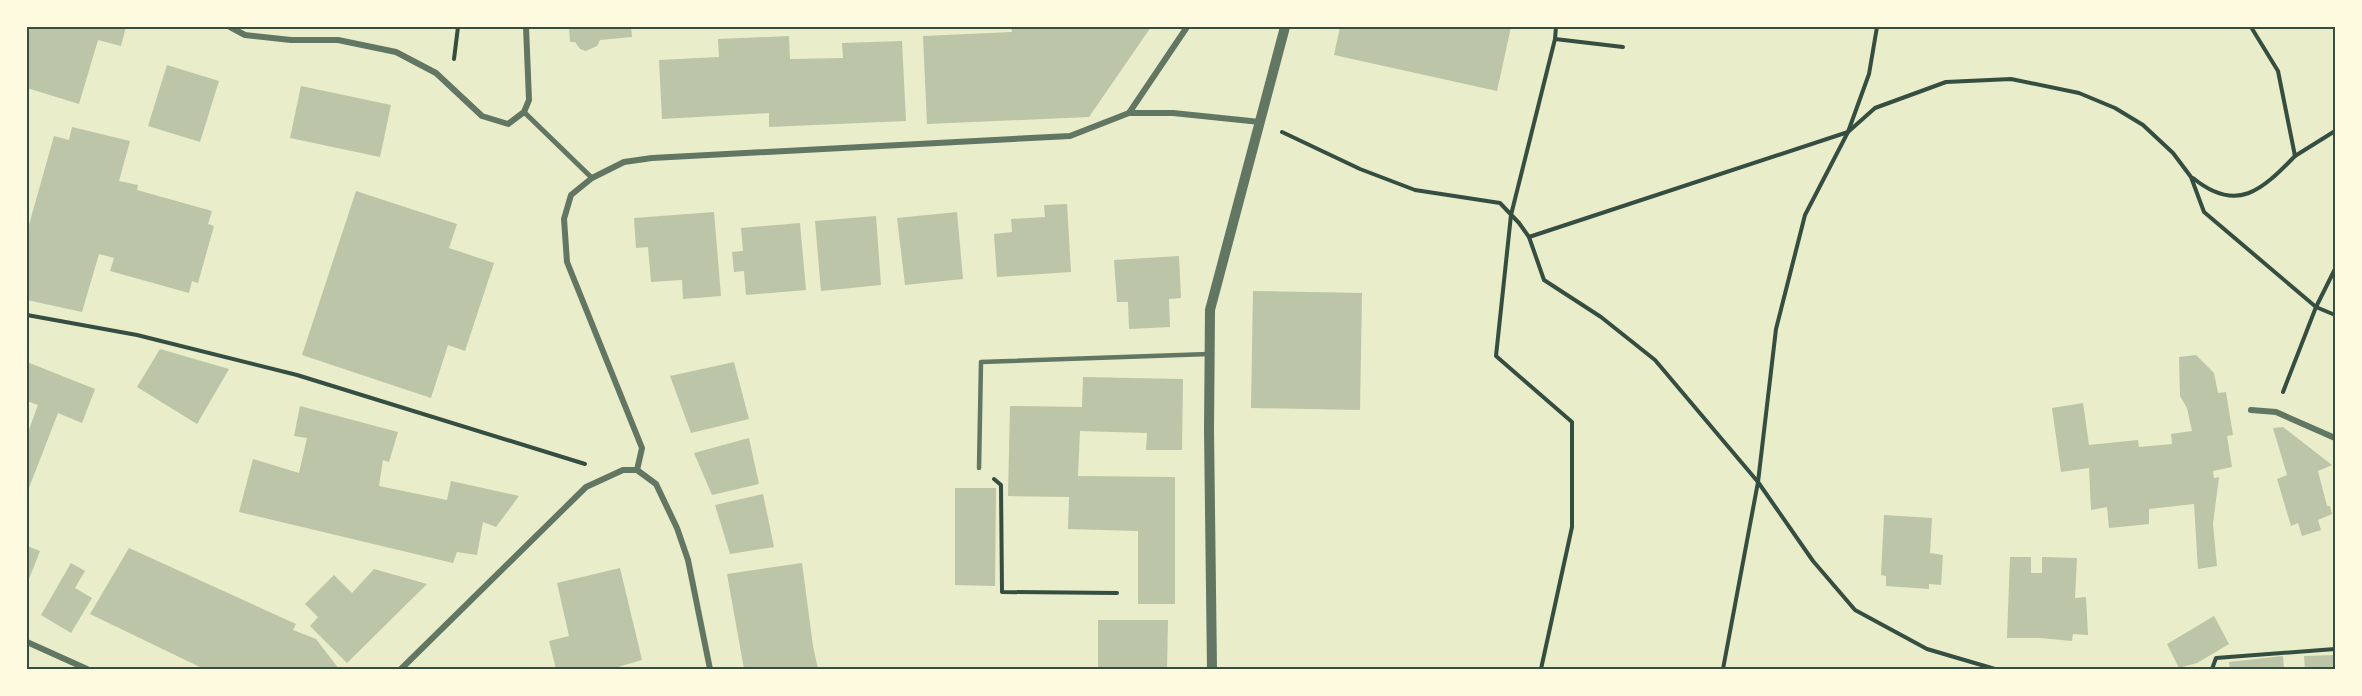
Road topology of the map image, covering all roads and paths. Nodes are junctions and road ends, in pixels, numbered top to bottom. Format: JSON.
{"nodes":[{"id":1,"x":526,"y":27,"type":"edge"},
{"id":2,"x":1186,"y":27,"type":"edge"},
{"id":3,"x":1285,"y":27,"type":"edge"},
{"id":4,"x":1556,"y":27,"type":"edge"},
{"id":5,"x":1877,"y":27,"type":"edge"},
{"id":6,"x":2251,"y":27,"type":"edge"},
{"id":7,"x":232,"y":29,"type":"edge"},
{"id":8,"x":1555,"y":39,"type":"junction"},
{"id":9,"x":1623,"y":47,"type":"dead end"},
{"id":10,"x":524,"y":112,"type":"junction"},
{"id":11,"x":1129,"y":113,"type":"junction"},
{"id":12,"x":1260,"y":122,"type":"junction"},
{"id":13,"x":2335,"y":131,"type":"edge"},
{"id":14,"x":1848,"y":132,"type":"junction"},
{"id":15,"x":2295,"y":156,"type":"junction"},
{"id":16,"x":2191,"y":177,"type":"junction"},
{"id":17,"x":592,"y":178,"type":"junction"},
{"id":18,"x":1511,"y":215,"type":"junction"},
{"id":19,"x":1529,"y":237,"type":"junction"},
{"id":20,"x":2335,"y":269,"type":"edge"},
{"id":21,"x":2316,"y":307,"type":"junction"},
{"id":22,"x":27,"y":315,"type":"edge"},
{"id":23,"x":2335,"y":315,"type":"edge"},
{"id":24,"x":1209,"y":354,"type":"junction"},
{"id":25,"x":2251,"y":410,"type":"dead end"},
{"id":26,"x":2276,"y":412,"type":"junction"},
{"id":27,"x":2335,"y":438,"type":"edge"},
{"id":28,"x":980,"y":468,"type":"joint"},
{"id":29,"x":637,"y":470,"type":"junction"},
{"id":30,"x":614,"y":473,"type":"junction"},
{"id":31,"x":1758,"y":482,"type":"junction"},
{"id":32,"x":1117,"y":593,"type":"dead end"},
{"id":33,"x":27,"y":642,"type":"edge"},
{"id":34,"x":2335,"y":649,"type":"edge"},
{"id":35,"x":87,"y":669,"type":"edge"},
{"id":36,"x":401,"y":669,"type":"edge"},
{"id":37,"x":710,"y":669,"type":"edge"},
{"id":38,"x":1212,"y":669,"type":"edge"},
{"id":39,"x":1541,"y":669,"type":"edge"},
{"id":40,"x":1723,"y":669,"type":"edge"},
{"id":41,"x":1995,"y":669,"type":"edge"},
{"id":42,"x":2212,"y":669,"type":"edge"}],
"edges":[{"from":1,"to":10,"type":"street"},
{"from":2,"to":11,"type":"street"},
{"from":3,"to":12,"type":"street"},
{"from":4,"to":8,"type":"path"},
{"from":5,"to":14,"type":"path"},
{"from":6,"to":15,"type":"path"},
{"from":7,"to":10,"type":"street"},
{"from":8,"to":9,"type":"path"},
{"from":8,"to":18,"type":"path"},
{"from":10,"to":17,"type":"street"},
{"from":11,"to":12,"type":"street"},
{"from":11,"to":17,"type":"street"},
{"from":12,"to":18,"type":"path"},
{"from":12,"to":24,"type":"street"},
{"from":13,"to":15,"type":"path"},
{"from":14,"to":16,"type":"path"},
{"from":14,"to":19,"type":"path"},
{"from":14,"to":31,"type":"path"},
{"from":15,"to":16,"type":"path"},
{"from":16,"to":21,"type":"path"},
{"from":17,"to":29,"type":"street"},
{"from":18,"to":19,"type":"path"},
{"from":18,"to":39,"type":"path"},
{"from":19,"to":31,"type":"path"},
{"from":20,"to":21,"type":"path"},
{"from":21,"to":23,"type":"path"},
{"from":21,"to":26,"type":"path"},
{"from":22,"to":30,"type":"path"},
{"from":24,"to":28,"type":"lane"},
{"from":24,"to":38,"type":"street"},
{"from":25,"to":26,"type":"street"},
{"from":26,"to":27,"type":"street"},
{"from":28,"to":32,"type":"path"},
{"from":29,"to":30,"type":"street"},
{"from":29,"to":37,"type":"street"},
{"from":30,"to":36,"type":"street"},
{"from":31,"to":40,"type":"path"},
{"from":31,"to":41,"type":"path"},
{"from":33,"to":35,"type":"street"},
{"from":34,"to":42,"type":"path"}]}
